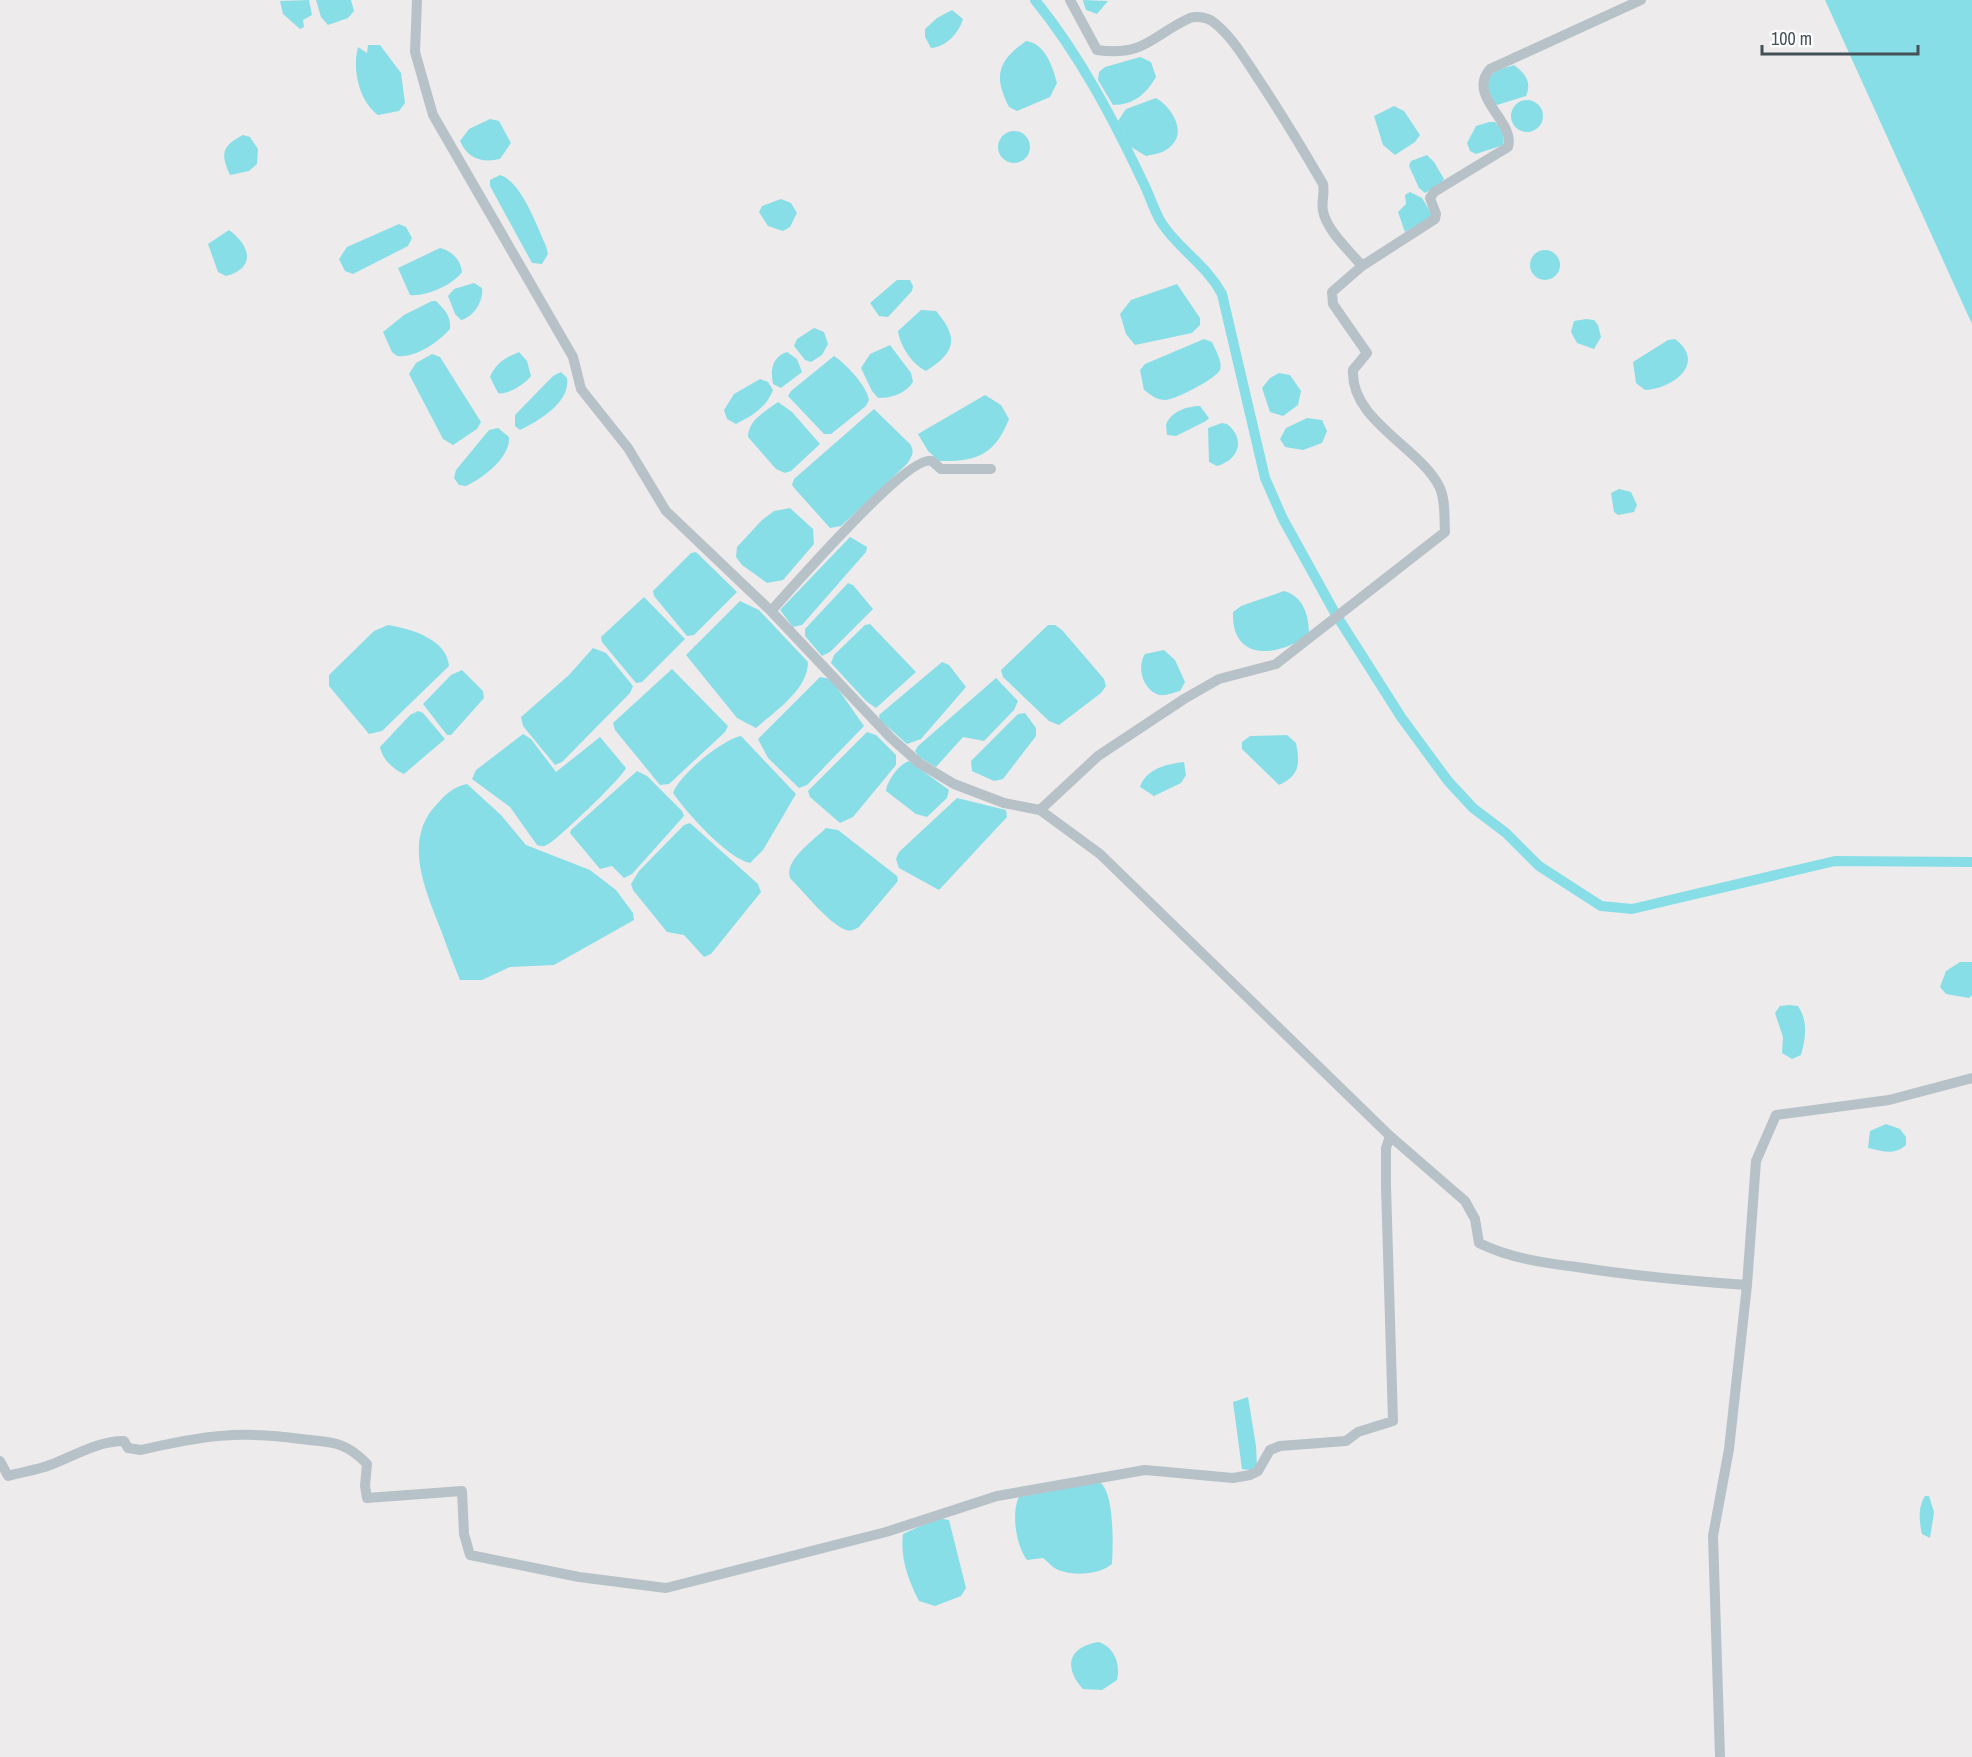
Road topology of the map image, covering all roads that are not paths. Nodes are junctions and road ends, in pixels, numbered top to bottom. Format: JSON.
{"nodes":[{"id":1,"x":417,"y":0,"type":"edge"},
{"id":2,"x":1070,"y":0,"type":"edge"},
{"id":3,"x":1641,"y":0,"type":"edge"},
{"id":4,"x":1362,"y":266,"type":"junction"},
{"id":5,"x":990,"y":469,"type":"dead end"},
{"id":6,"x":771,"y":611,"type":"junction"},
{"id":7,"x":1040,"y":810,"type":"junction"},
{"id":8,"x":1972,"y":1078,"type":"edge"},
{"id":9,"x":1390,"y":1136,"type":"junction"},
{"id":10,"x":1747,"y":1285,"type":"junction"},
{"id":11,"x":0,"y":1461,"type":"edge"},
{"id":12,"x":1720,"y":1757,"type":"edge"}],
"edges":[{"from":1,"to":6,"type":"street"},
{"from":2,"to":4,"type":"street"},
{"from":3,"to":4,"type":"street"},
{"from":4,"to":7,"type":"street"},
{"from":5,"to":6,"type":"street"},
{"from":6,"to":7,"type":"street"},
{"from":7,"to":9,"type":"street"},
{"from":8,"to":10,"type":"street"},
{"from":9,"to":10,"type":"street"},
{"from":9,"to":11,"type":"street"},
{"from":10,"to":12,"type":"street"}]}
